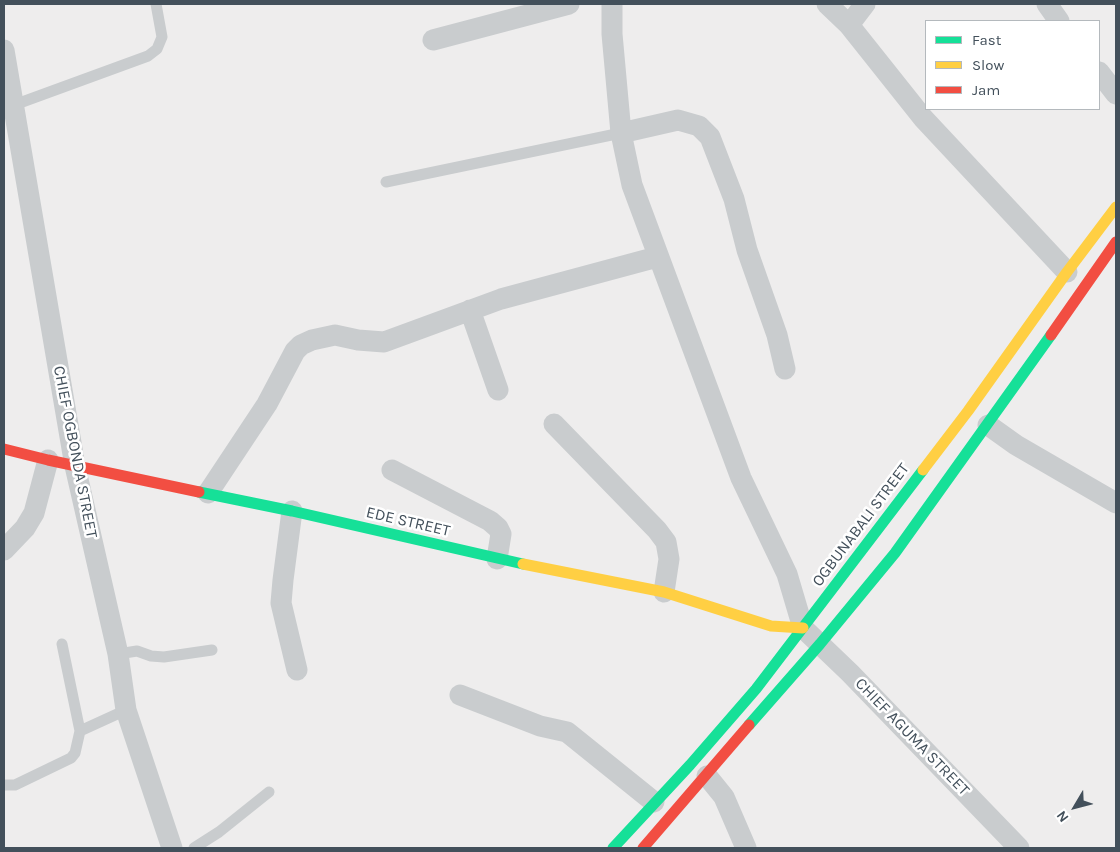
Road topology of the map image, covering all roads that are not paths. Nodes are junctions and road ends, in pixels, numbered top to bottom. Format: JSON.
{"nodes":[{"id":1,"x":156,"y":4,"type":"edge"},
{"id":2,"x":569,"y":4,"type":"edge"},
{"id":3,"x":612,"y":4,"type":"edge"},
{"id":4,"x":827,"y":4,"type":"edge"},
{"id":5,"x":865,"y":4,"type":"edge"},
{"id":6,"x":1047,"y":4,"type":"edge"},
{"id":7,"x":1058,"y":20,"type":"edge"},
{"id":8,"x":849,"y":25,"type":"junction"},
{"id":9,"x":433,"y":40,"type":"dead end"},
{"id":10,"x":4,"y":50,"type":"edge"},
{"id":11,"x":1100,"y":73,"type":"edge"},
{"id":12,"x":1116,"y":94,"type":"edge"},
{"id":13,"x":14,"y":105,"type":"junction"},
{"id":14,"x":621,"y":133,"type":"junction"},
{"id":15,"x":386,"y":182,"type":"dead end"},
{"id":16,"x":1116,"y":207,"type":"edge"},
{"id":17,"x":1116,"y":242,"type":"edge"},
{"id":18,"x":657,"y":256,"type":"junction"},
{"id":19,"x":1067,"y":272,"type":"junction"},
{"id":20,"x":470,"y":310,"type":"junction"},
{"id":21,"x":785,"y":369,"type":"dead end"},
{"id":22,"x":498,"y":390,"type":"dead end"},
{"id":23,"x":554,"y":424,"type":"dead end"},
{"id":24,"x":988,"y":425,"type":"junction"},
{"id":25,"x":4,"y":449,"type":"edge"},
{"id":26,"x":48,"y":460,"type":"junction"},
{"id":27,"x":75,"y":466,"type":"junction"},
{"id":28,"x":392,"y":470,"type":"dead end"},
{"id":29,"x":208,"y":493,"type":"junction"},
{"id":30,"x":1116,"y":503,"type":"edge"},
{"id":31,"x":292,"y":512,"type":"junction"},
{"id":32,"x":4,"y":550,"type":"edge"},
{"id":33,"x":497,"y":559,"type":"junction"},
{"id":34,"x":664,"y":592,"type":"junction"},
{"id":35,"x":803,"y":628,"type":"junction"},
{"id":36,"x":62,"y":644,"type":"dead end"},
{"id":37,"x":820,"y":644,"type":"junction"},
{"id":38,"x":212,"y":650,"type":"dead end"},
{"id":39,"x":118,"y":654,"type":"junction"},
{"id":40,"x":297,"y":670,"type":"dead end"},
{"id":41,"x":460,"y":695,"type":"dead end"},
{"id":42,"x":126,"y":710,"type":"junction"},
{"id":43,"x":80,"y":731,"type":"junction"},
{"id":44,"x":707,"y":776,"type":"junction"},
{"id":45,"x":4,"y":785,"type":"edge"},
{"id":46,"x":269,"y":792,"type":"dead end"},
{"id":47,"x":654,"y":802,"type":"junction"},
{"id":48,"x":172,"y":848,"type":"edge"},
{"id":49,"x":194,"y":848,"type":"edge"},
{"id":50,"x":613,"y":848,"type":"edge"},
{"id":51,"x":643,"y":848,"type":"edge"},
{"id":52,"x":746,"y":848,"type":"edge"},
{"id":53,"x":1019,"y":848,"type":"edge"}],
"edges":[{"from":1,"to":13,"type":"lane"},
{"from":2,"to":9,"type":"street"},
{"from":3,"to":14,"type":"street"},
{"from":4,"to":8,"type":"street"},
{"from":5,"to":8,"type":"street"},
{"from":6,"to":7,"type":"street"},
{"from":8,"to":19,"type":"street"},
{"from":10,"to":13,"type":"street","name":"CHIEF OGBONDA STREET"},
{"from":11,"to":12,"type":"street"},
{"from":13,"to":27,"type":"street","name":"CHIEF OGBONDA STREET"},
{"from":14,"to":15,"type":"lane"},
{"from":14,"to":18,"type":"street"},
{"from":14,"to":21,"type":"street"},
{"from":16,"to":19,"type":"street","name":"OGBUNABALI STREET"},
{"from":17,"to":24,"type":"street"},
{"from":18,"to":20,"type":"street"},
{"from":18,"to":35,"type":"street"},
{"from":19,"to":35,"type":"street","name":"OGBUNABALI STREET"},
{"from":20,"to":22,"type":"street"},
{"from":20,"to":29,"type":"street"},
{"from":23,"to":34,"type":"street"},
{"from":24,"to":30,"type":"street"},
{"from":24,"to":37,"type":"street"},
{"from":25,"to":26,"type":"street","name":"EDE STREET"},
{"from":26,"to":27,"type":"street","name":"EDE STREET"},
{"from":26,"to":32,"type":"street"},
{"from":27,"to":29,"type":"street","name":"EDE STREET"},
{"from":27,"to":39,"type":"street","name":"CHIEF OGBONDA STREET"},
{"from":28,"to":33,"type":"street"},
{"from":29,"to":31,"type":"street","name":"EDE STREET"},
{"from":31,"to":33,"type":"street","name":"EDE STREET"},
{"from":31,"to":40,"type":"street"},
{"from":33,"to":34,"type":"street","name":"EDE STREET"},
{"from":34,"to":35,"type":"street","name":"EDE STREET"},
{"from":35,"to":37,"type":"street","name":"CHIEF AGUMA STREET"},
{"from":35,"to":47,"type":"street","name":"OGBUNABALI STREET"},
{"from":36,"to":43,"type":"lane"},
{"from":37,"to":44,"type":"street"},
{"from":37,"to":53,"type":"street","name":"CHIEF AGUMA STREET"},
{"from":38,"to":39,"type":"lane"},
{"from":39,"to":42,"type":"street","name":"CHIEF OGBONDA STREET"},
{"from":41,"to":47,"type":"street"},
{"from":42,"to":43,"type":"lane"},
{"from":42,"to":48,"type":"street","name":"CHIEF OGBONDA STREET"},
{"from":43,"to":45,"type":"lane"},
{"from":44,"to":51,"type":"street"},
{"from":44,"to":52,"type":"street"},
{"from":46,"to":49,"type":"lane"},
{"from":47,"to":50,"type":"street","name":"OGBUNABALI STREET"}]}
